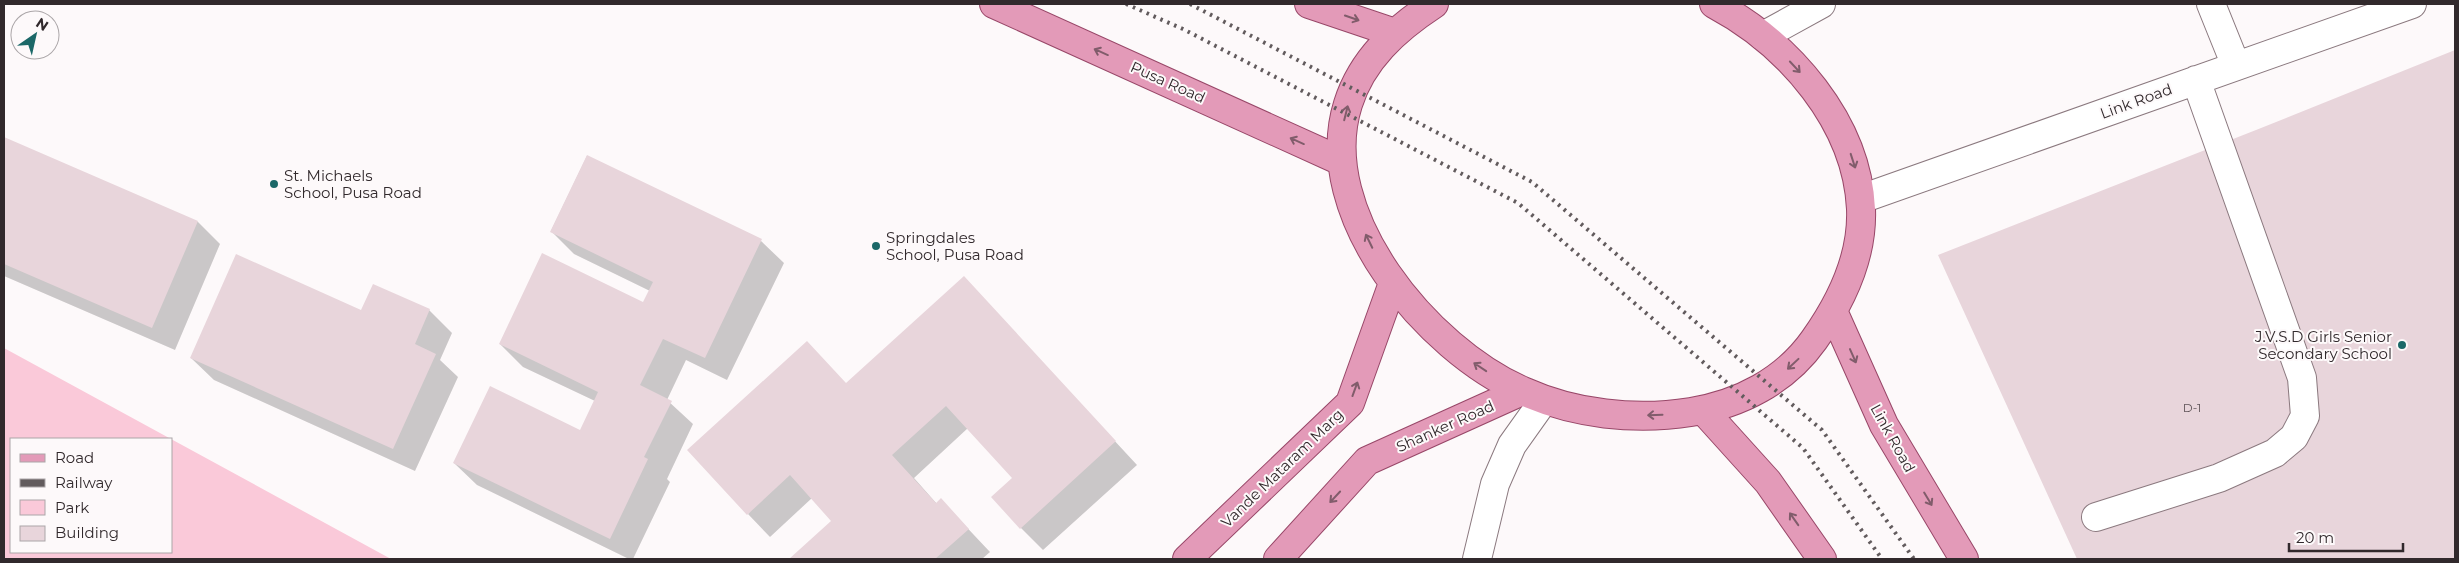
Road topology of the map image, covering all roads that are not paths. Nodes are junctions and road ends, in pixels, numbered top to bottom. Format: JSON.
{"nodes":[{"id":1,"x":994,"y":4,"type":"edge"},
{"id":2,"x":1309,"y":4,"type":"edge"},
{"id":3,"x":1434,"y":4,"type":"edge"},
{"id":4,"x":1714,"y":4,"type":"edge"},
{"id":5,"x":1821,"y":4,"type":"edge"},
{"id":6,"x":2211,"y":4,"type":"edge"},
{"id":7,"x":2412,"y":4,"type":"edge"},
{"id":8,"x":1746,"y":21,"type":"edge"},
{"id":9,"x":1395,"y":33,"type":"junction"},
{"id":10,"x":2236,"y":66,"type":"junction"},
{"id":11,"x":2196,"y":80,"type":"junction"},
{"id":12,"x":1341,"y":161,"type":"junction"},
{"id":13,"x":1861,"y":199,"type":"junction"},
{"id":14,"x":1393,"y":283,"type":"junction"},
{"id":15,"x":1833,"y":311,"type":"junction"},
{"id":16,"x":1533,"y":396,"type":"junction"},
{"id":17,"x":1703,"y":410,"type":"junction"},
{"id":18,"x":2096,"y":517,"type":"dead end"},
{"id":19,"x":1187,"y":559,"type":"edge"},
{"id":20,"x":1278,"y":559,"type":"edge"},
{"id":21,"x":1477,"y":559,"type":"edge"},
{"id":22,"x":1822,"y":559,"type":"edge"},
{"id":23,"x":1964,"y":559,"type":"edge"}],
"edges":[{"from":12,"to":1,"type":"main road","name":"Pusa Road","one_way":true},
{"from":2,"to":9,"type":"main road","one_way":true},
{"from":3,"to":9,"type":"main road"},
{"from":4,"to":8,"type":"main road"},
{"from":5,"to":8,"type":"street"},
{"from":6,"to":10,"type":"street"},
{"from":7,"to":10,"type":"street","name":"Link Road"},
{"from":8,"to":13,"type":"main road","one_way":true},
{"from":12,"to":9,"type":"main road","one_way":true},
{"from":10,"to":11,"type":"street","name":"Link Road"},
{"from":11,"to":13,"type":"street","name":"Link Road"},
{"from":11,"to":18,"type":"street"},
{"from":14,"to":12,"type":"main road","one_way":true},
{"from":13,"to":15,"type":"main road"},
{"from":16,"to":14,"type":"main road","one_way":true},
{"from":19,"to":14,"type":"main road","name":"Vande Mataram Marg","one_way":true},
{"from":15,"to":17,"type":"main road","one_way":true},
{"from":15,"to":23,"type":"main road","name":"Link Road","one_way":true},
{"from":17,"to":16,"type":"main road","one_way":true},
{"from":16,"to":20,"type":"main road","name":"Shanker Road","one_way":true},
{"from":16,"to":21,"type":"street"},
{"from":22,"to":17,"type":"main road","one_way":true}]}
